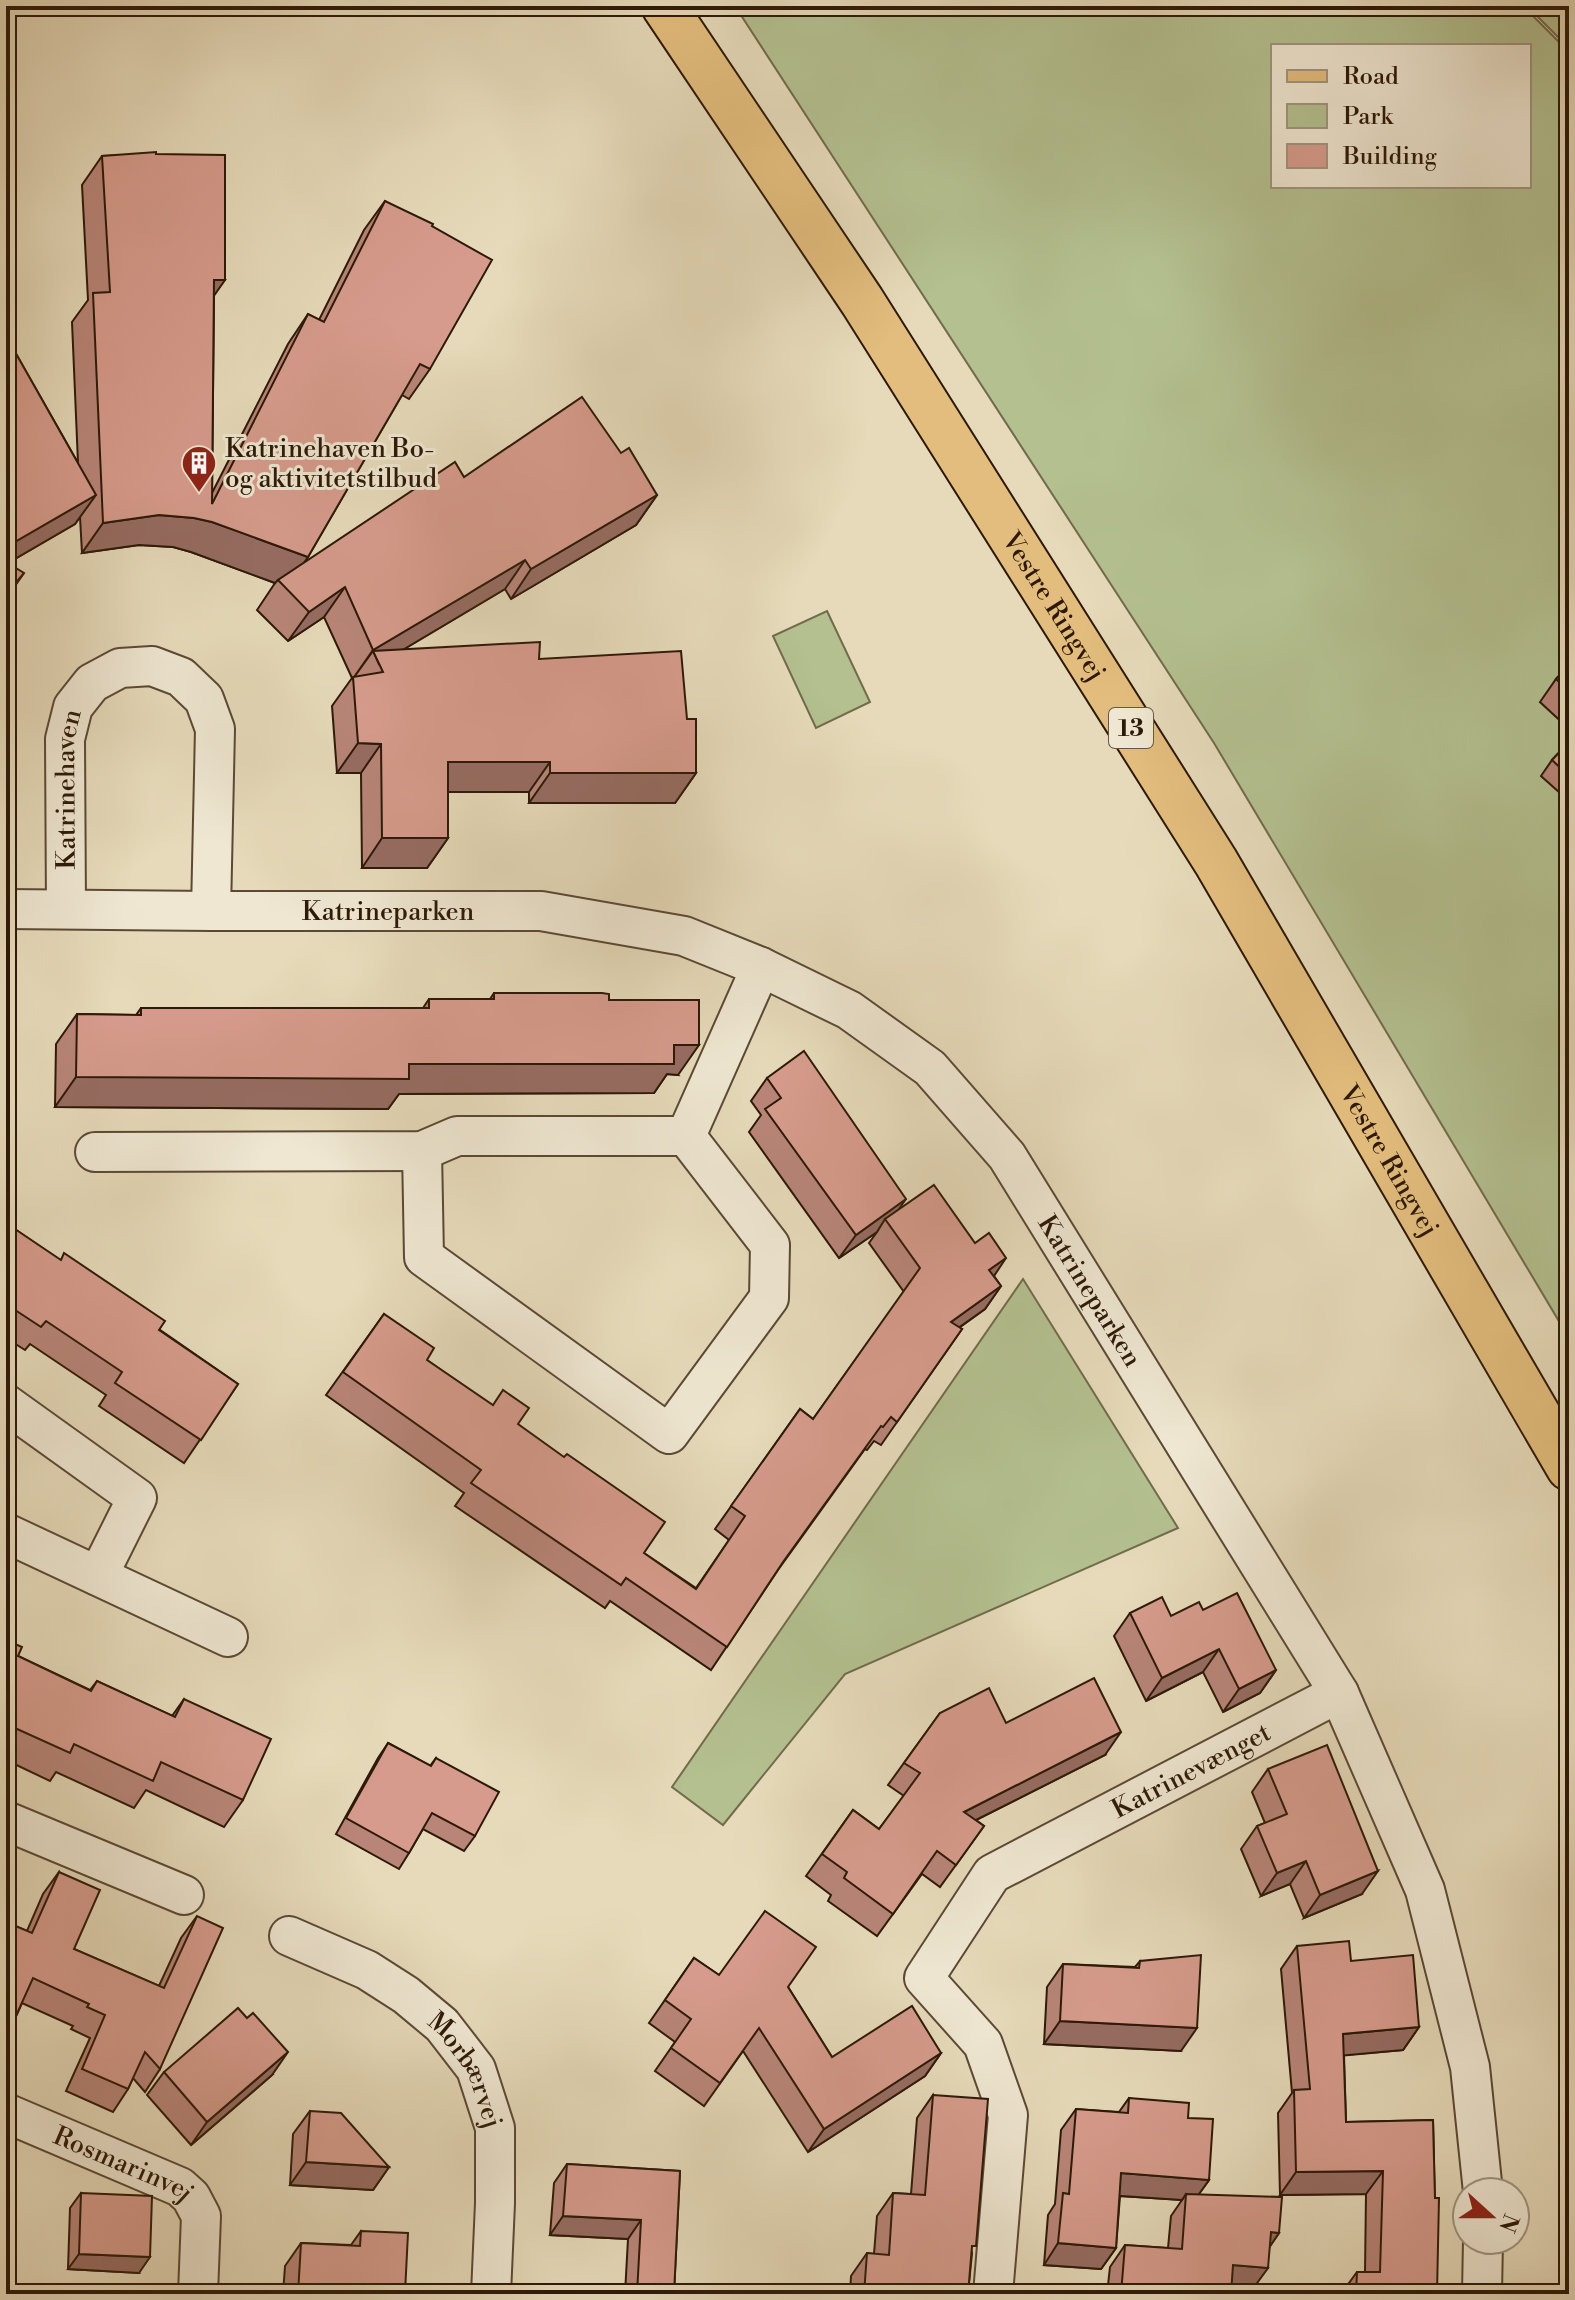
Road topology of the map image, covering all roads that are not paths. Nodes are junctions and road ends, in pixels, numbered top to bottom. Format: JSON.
{"nodes":[{"id":1,"x":664,"y":6,"type":"edge"},
{"id":2,"x":6,"y":909,"type":"edge"},
{"id":3,"x":66,"y":909,"type":"junction"},
{"id":4,"x":211,"y":911,"type":"junction"},
{"id":5,"x":761,"y":967,"type":"junction"},
{"id":6,"x":686,"y":1136,"type":"junction"},
{"id":7,"x":422,"y":1151,"type":"junction"},
{"id":8,"x":95,"y":1152,"type":"dead end"},
{"id":9,"x":6,"y":1404,"type":"edge"},
{"id":10,"x":1569,"y":1468,"type":"edge"},
{"id":11,"x":6,"y":1533,"type":"edge"},
{"id":12,"x":98,"y":1576,"type":"junction"},
{"id":13,"x":228,"y":1637,"type":"dead end"},
{"id":14,"x":1339,"y":1693,"type":"junction"},
{"id":15,"x":6,"y":1821,"type":"edge"},
{"id":16,"x":184,"y":1895,"type":"dead end"},
{"id":17,"x":289,"y":1936,"type":"dead end"},
{"id":18,"x":6,"y":2113,"type":"edge"},
{"id":19,"x":1481,"y":2176,"type":"edge"},
{"id":20,"x":1483,"y":2256,"type":"edge"},
{"id":21,"x":198,"y":2294,"type":"edge"},
{"id":22,"x":491,"y":2294,"type":"edge"},
{"id":23,"x":993,"y":2294,"type":"edge"},
{"id":24,"x":1482,"y":2294,"type":"edge"}],
"edges":[{"from":1,"to":10,"type":"main road","name":"Vestre Ringvej","number":"13"},
{"from":2,"to":3,"type":"street","name":"Katrineparken"},
{"from":3,"to":4,"type":"street","name":"Katrineparken"},
{"from":3,"to":4,"type":"street","name":"Katrinehaven"},
{"from":4,"to":5,"type":"street","name":"Katrineparken"},
{"from":5,"to":6,"type":"street"},
{"from":5,"to":14,"type":"street","name":"Katrineparken"},
{"from":6,"to":7,"type":"street"},
{"from":6,"to":7,"type":"street"},
{"from":7,"to":8,"type":"street"},
{"from":9,"to":12,"type":"street"},
{"from":11,"to":12,"type":"street"},
{"from":12,"to":13,"type":"street"},
{"from":14,"to":19,"type":"street"},
{"from":14,"to":23,"type":"street","name":"Katrinevænget"},
{"from":15,"to":16,"type":"street"},
{"from":17,"to":22,"type":"street","name":"Morbærvej"},
{"from":18,"to":21,"type":"street","name":"Rosmarinvej"},
{"from":20,"to":24,"type":"street"}]}
